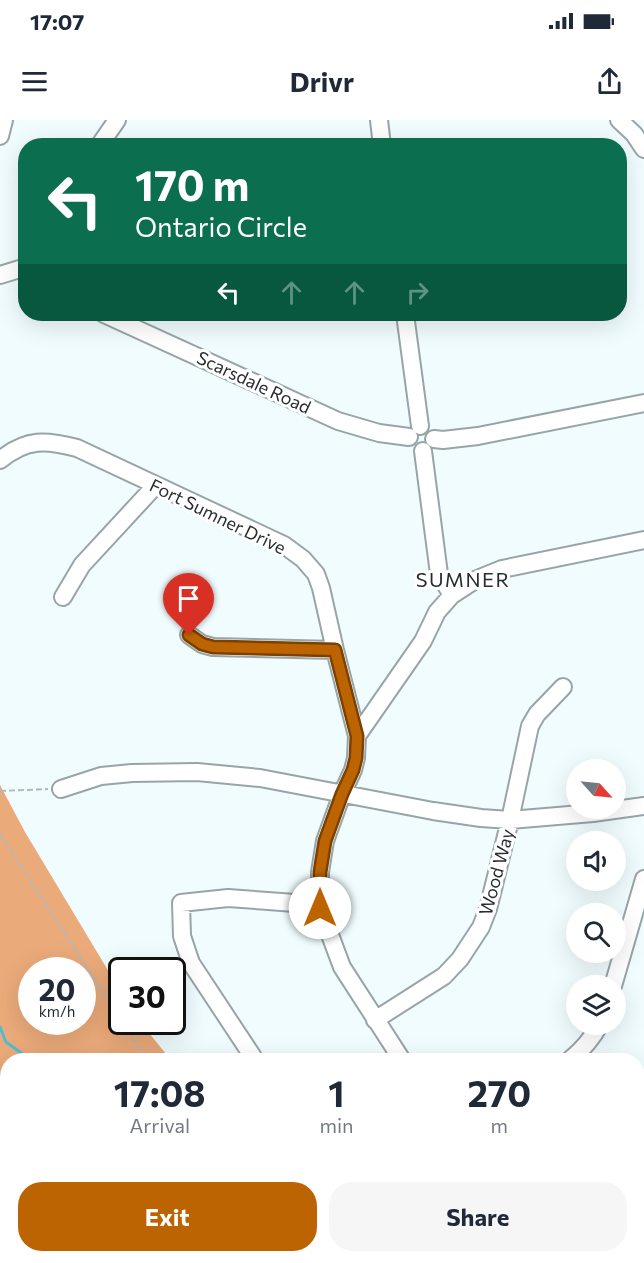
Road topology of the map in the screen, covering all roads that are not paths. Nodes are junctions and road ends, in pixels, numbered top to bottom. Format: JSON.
{"nodes":[{"id":1,"x":4,"y":120,"type":"edge"},
{"id":2,"x":117,"y":120,"type":"edge"},
{"id":3,"x":379,"y":120,"type":"edge"},
{"id":4,"x":619,"y":120,"type":"edge"},
{"id":5,"x":0,"y":136,"type":"edge"},
{"id":6,"x":105,"y":138,"type":"edge"},
{"id":7,"x":381,"y":138,"type":"edge"},
{"id":8,"x":644,"y":149,"type":"edge"},
{"id":9,"x":18,"y":269,"type":"edge"},
{"id":10,"x":0,"y":275,"type":"edge"},
{"id":11,"x":119,"y":321,"type":"edge"},
{"id":12,"x":406,"y":321,"type":"edge"},
{"id":13,"x":644,"y":403,"type":"edge"},
{"id":14,"x":415,"y":431,"type":"junction"},
{"id":15,"x":429,"y":445,"type":"junction"},
{"id":16,"x":0,"y":460,"type":"edge"},
{"id":17,"x":155,"y":486,"type":"junction"},
{"id":18,"x":644,"y":540,"type":"edge"},
{"id":19,"x":452,"y":595,"type":"junction"},
{"id":20,"x":63,"y":597,"type":"dead end"},
{"id":21,"x":189,"y":635,"type":"dead end"},
{"id":22,"x":335,"y":650,"type":"junction"},
{"id":23,"x":563,"y":687,"type":"dead end"},
{"id":24,"x":357,"y":736,"type":"junction"},
{"id":25,"x":61,"y":789,"type":"road end"},
{"id":26,"x":342,"y":794,"type":"junction"},
{"id":27,"x":644,"y":806,"type":"edge"},
{"id":28,"x":510,"y":820,"type":"junction"},
{"id":29,"x":644,"y":879,"type":"edge"},
{"id":30,"x":320,"y":908,"type":"junction"},
{"id":31,"x":616,"y":975,"type":"edge"},
{"id":32,"x":375,"y":1020,"type":"junction"},
{"id":33,"x":594,"y":1035,"type":"edge"},
{"id":34,"x":250,"y":1053,"type":"edge"},
{"id":35,"x":397,"y":1053,"type":"edge"},
{"id":36,"x":578,"y":1053,"type":"edge"}],
"edges":[{"from":1,"to":5,"type":"street"},
{"from":2,"to":6,"type":"street"},
{"from":3,"to":7,"type":"street"},
{"from":4,"to":8,"type":"street"},
{"from":9,"to":10,"type":"street"},
{"from":11,"to":14,"type":"street","name":"Scarsdale Road"},
{"from":12,"to":14,"type":"street"},
{"from":13,"to":15,"type":"street"},
{"from":14,"to":15,"type":"street"},
{"from":15,"to":19,"type":"street"},
{"from":16,"to":17,"type":"street","name":"Fort Sumner Drive"},
{"from":17,"to":20,"type":"street"},
{"from":17,"to":22,"type":"street","name":"Fort Sumner Drive"},
{"from":18,"to":19,"type":"street"},
{"from":19,"to":24,"type":"street"},
{"from":21,"to":22,"type":"street"},
{"from":22,"to":24,"type":"street","name":"Fort Sumner Drive"},
{"from":23,"to":28,"type":"street","name":"Wood Way"},
{"from":24,"to":26,"type":"street","name":"Fort Sumner Drive"},
{"from":25,"to":26,"type":"street"},
{"from":26,"to":28,"type":"street"},
{"from":26,"to":30,"type":"street","name":"Fort Sumner Drive"},
{"from":27,"to":28,"type":"street"},
{"from":28,"to":32,"type":"street","name":"Wood Way"},
{"from":29,"to":31,"type":"street"},
{"from":30,"to":32,"type":"street","name":"Fort Sumner Drive"},
{"from":30,"to":34,"type":"street"},
{"from":32,"to":35,"type":"street","name":"Fort Sumner Drive"},
{"from":33,"to":36,"type":"street"}]}
